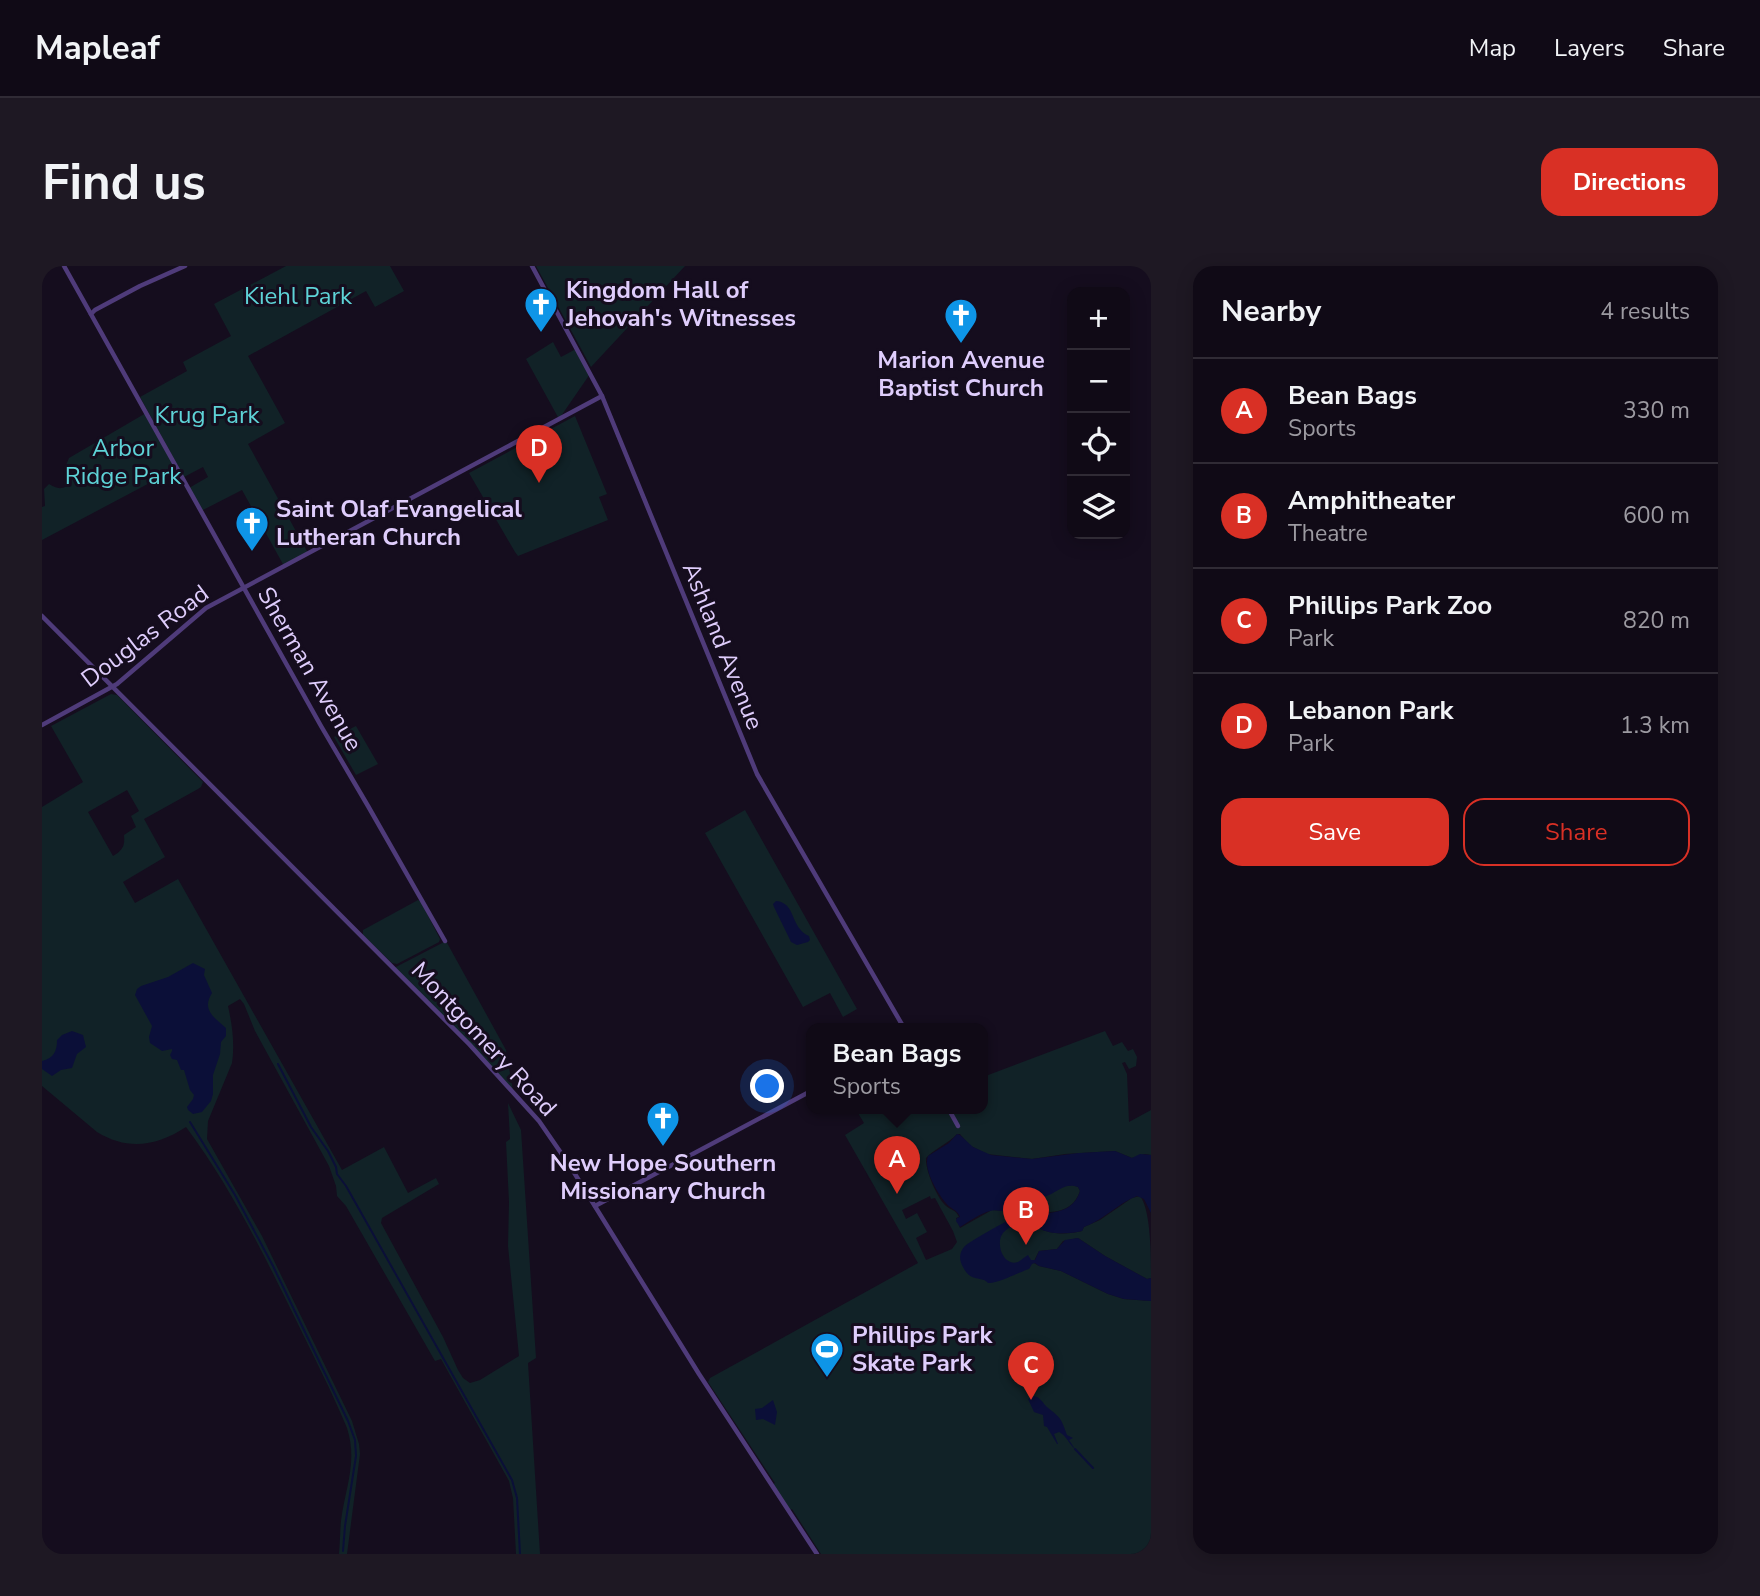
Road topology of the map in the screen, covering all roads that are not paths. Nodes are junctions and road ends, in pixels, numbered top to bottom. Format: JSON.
{"nodes":[{"id":1,"x":64,"y":266,"type":"edge"},
{"id":2,"x":185,"y":266,"type":"edge"},
{"id":3,"x":532,"y":266,"type":"edge"},
{"id":4,"x":91,"y":314,"type":"junction"},
{"id":5,"x":602,"y":396,"type":"junction"},
{"id":6,"x":244,"y":588,"type":"junction"},
{"id":7,"x":42,"y":616,"type":"edge"},
{"id":8,"x":113,"y":687,"type":"junction"},
{"id":9,"x":42,"y":725,"type":"edge"},
{"id":10,"x":445,"y":941,"type":"dead end"},
{"id":11,"x":901,"y":1023,"type":"edge"},
{"id":12,"x":806,"y":1094,"type":"edge"},
{"id":13,"x":951,"y":1114,"type":"edge"},
{"id":14,"x":958,"y":1126,"type":"dead end"},
{"id":15,"x":595,"y":1206,"type":"junction"},
{"id":16,"x":817,"y":1554,"type":"edge"}],
"edges":[{"from":1,"to":4,"type":"street","name":"Sherman Avenue"},
{"from":2,"to":4,"type":"street"},
{"from":3,"to":5,"type":"street","name":"Ashland Avenue"},
{"from":4,"to":6,"type":"street","name":"Sherman Avenue"},
{"from":5,"to":6,"type":"street","name":"Douglas Road"},
{"from":5,"to":11,"type":"street","name":"Ashland Avenue"},
{"from":6,"to":8,"type":"street","name":"Douglas Road"},
{"from":6,"to":10,"type":"street","name":"Sherman Avenue"},
{"from":7,"to":8,"type":"street","name":"Montgomery Road"},
{"from":8,"to":9,"type":"street","name":"Douglas Road"},
{"from":8,"to":15,"type":"street","name":"Montgomery Road"},
{"from":12,"to":15,"type":"street"},
{"from":13,"to":14,"type":"street"},
{"from":15,"to":16,"type":"street","name":"Montgomery Road"}]}
